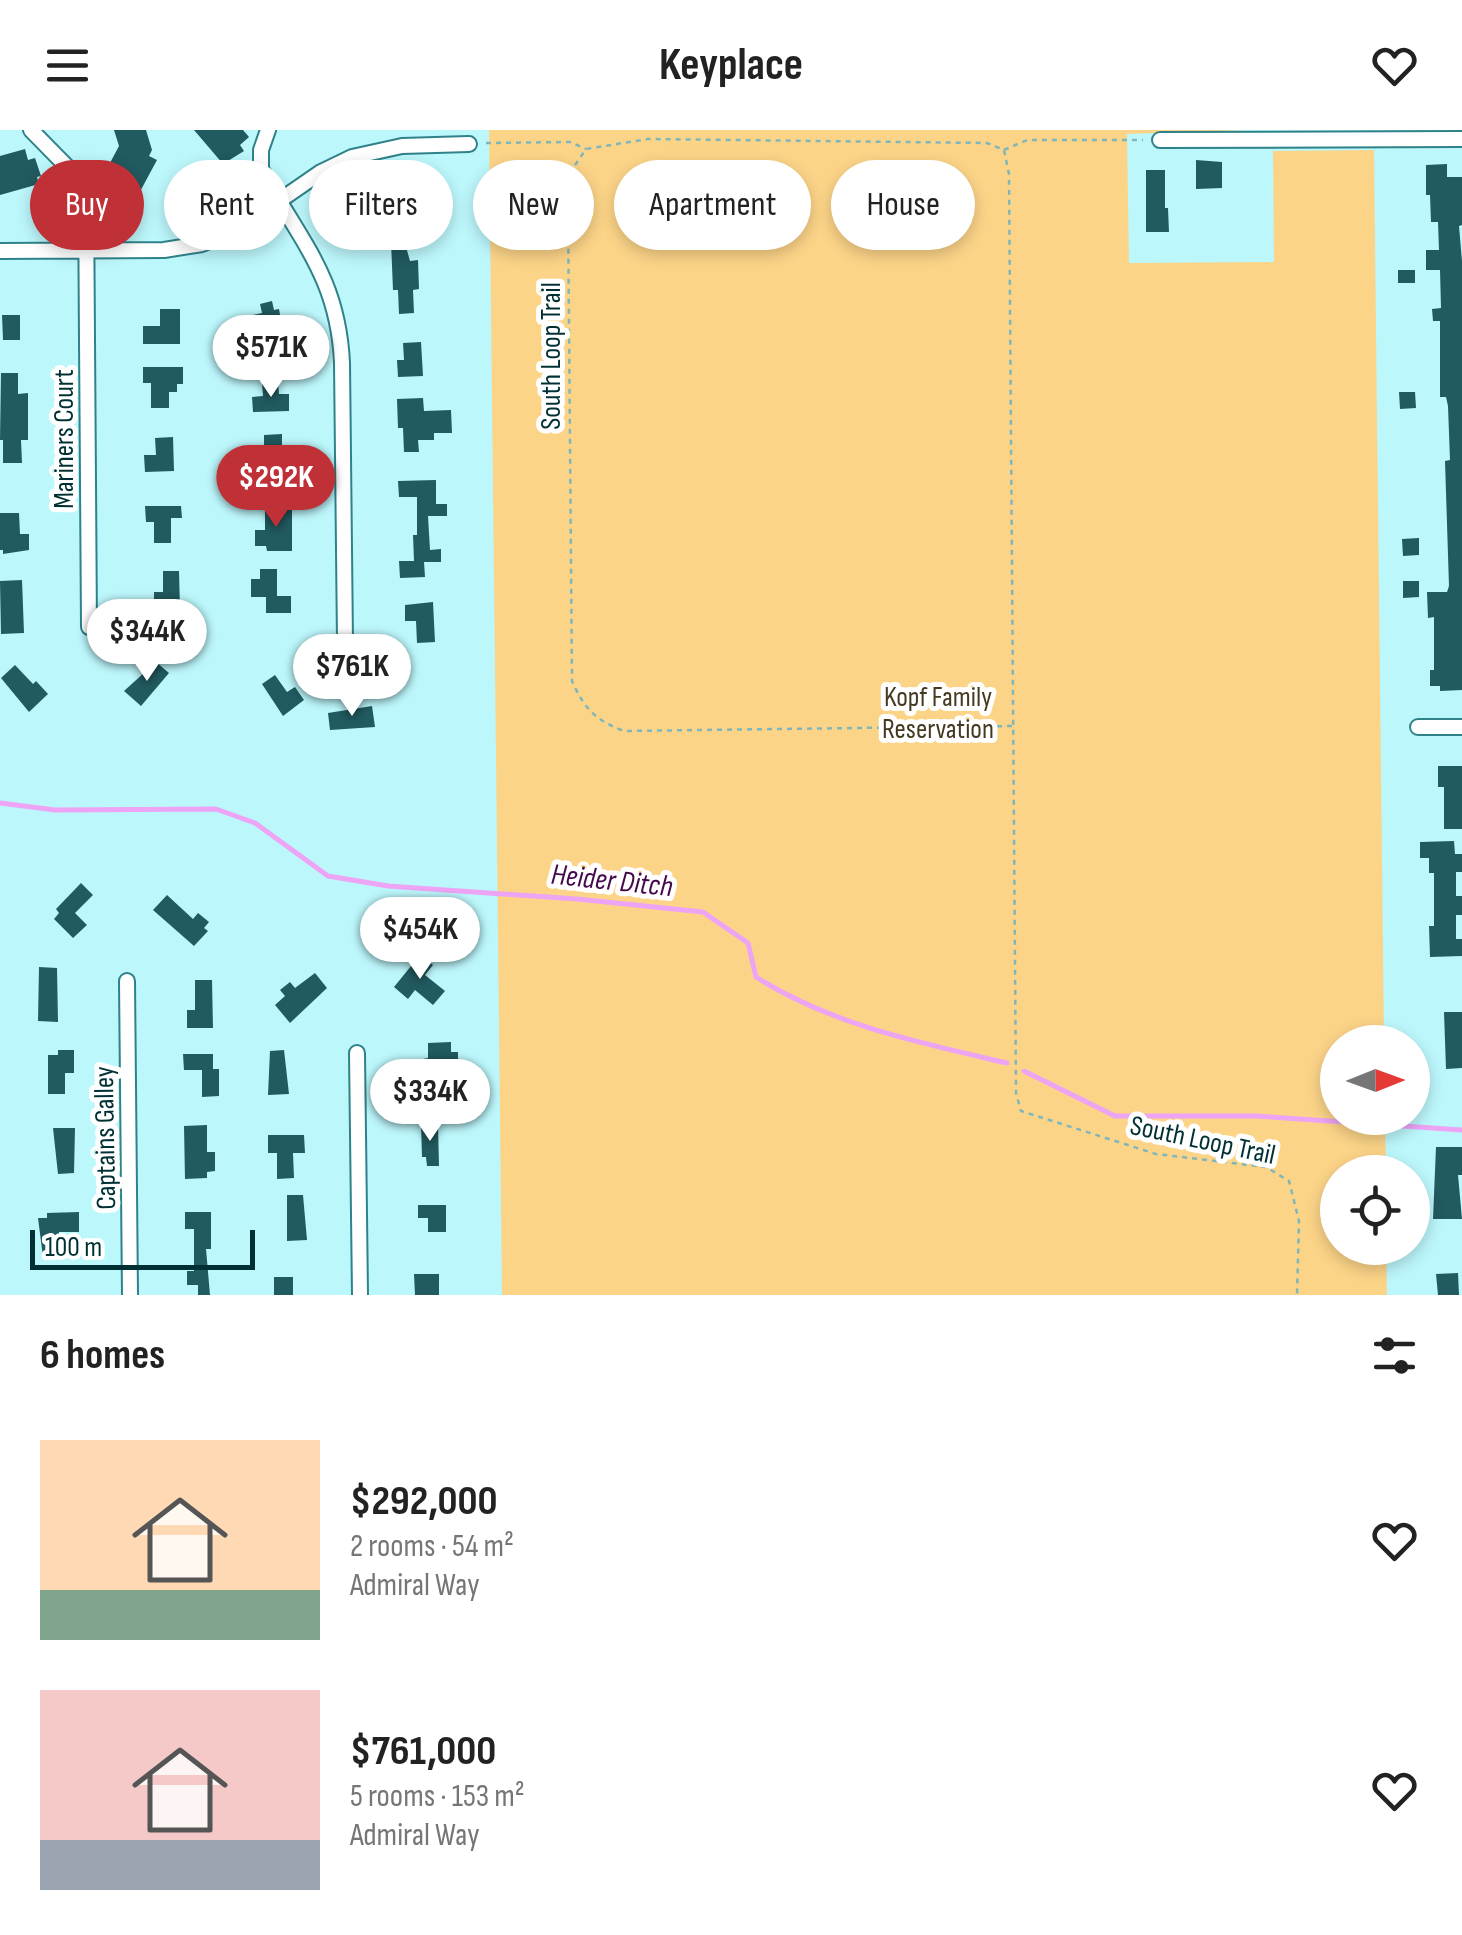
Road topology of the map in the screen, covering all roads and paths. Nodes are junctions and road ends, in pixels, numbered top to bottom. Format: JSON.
{"nodes":[{"id":1,"x":30,"y":130,"type":"edge"},
{"id":2,"x":268,"y":130,"type":"edge"},
{"id":3,"x":1280,"y":135,"type":"edge"},
{"id":4,"x":1462,"y":139,"type":"edge"},
{"id":5,"x":1160,"y":140,"type":"joint"},
{"id":6,"x":469,"y":144,"type":"joint"},
{"id":7,"x":586,"y":149,"type":"junction"},
{"id":8,"x":1004,"y":150,"type":"junction"},
{"id":9,"x":59,"y":160,"type":"edge"},
{"id":10,"x":260,"y":160,"type":"edge"},
{"id":11,"x":289,"y":194,"type":"edge"},
{"id":12,"x":289,"y":219,"type":"edge"},
{"id":13,"x":0,"y":250,"type":"edge"},
{"id":14,"x":30,"y":250,"type":"edge"},
{"id":15,"x":88,"y":250,"type":"edge"},
{"id":16,"x":90,"y":628,"type":"dead end"},
{"id":17,"x":345,"y":642,"type":"dead end"},
{"id":18,"x":1012,"y":726,"type":"junction"},
{"id":19,"x":1418,"y":727,"type":"dead end"},
{"id":20,"x":1462,"y":728,"type":"edge"},
{"id":21,"x":127,"y":981,"type":"dead end"},
{"id":22,"x":358,"y":1053,"type":"dead end"},
{"id":23,"x":130,"y":1295,"type":"edge"},
{"id":24,"x":360,"y":1295,"type":"edge"},
{"id":25,"x":1297,"y":1295,"type":"edge"}],
"edges":[{"from":1,"to":9,"type":"street","name":"Mariners Court"},
{"from":2,"to":10,"type":"street"},
{"from":3,"to":4,"type":"street"},
{"from":3,"to":5,"type":"street"},
{"from":5,"to":8,"type":"path"},
{"from":6,"to":7,"type":"path"},
{"from":6,"to":11,"type":"street"},
{"from":7,"to":8,"type":"path"},
{"from":7,"to":18,"type":"path","name":"South Loop Trail"},
{"from":8,"to":18,"type":"path","name":"South Loop Trail"},
{"from":12,"to":17,"type":"street"},
{"from":13,"to":14,"type":"street"},
{"from":15,"to":16,"type":"street","name":"Mariners Court"},
{"from":18,"to":25,"type":"path","name":"South Loop Trail"},
{"from":19,"to":20,"type":"street"},
{"from":21,"to":23,"type":"street","name":"Captains Galley"},
{"from":22,"to":24,"type":"street"}]}
